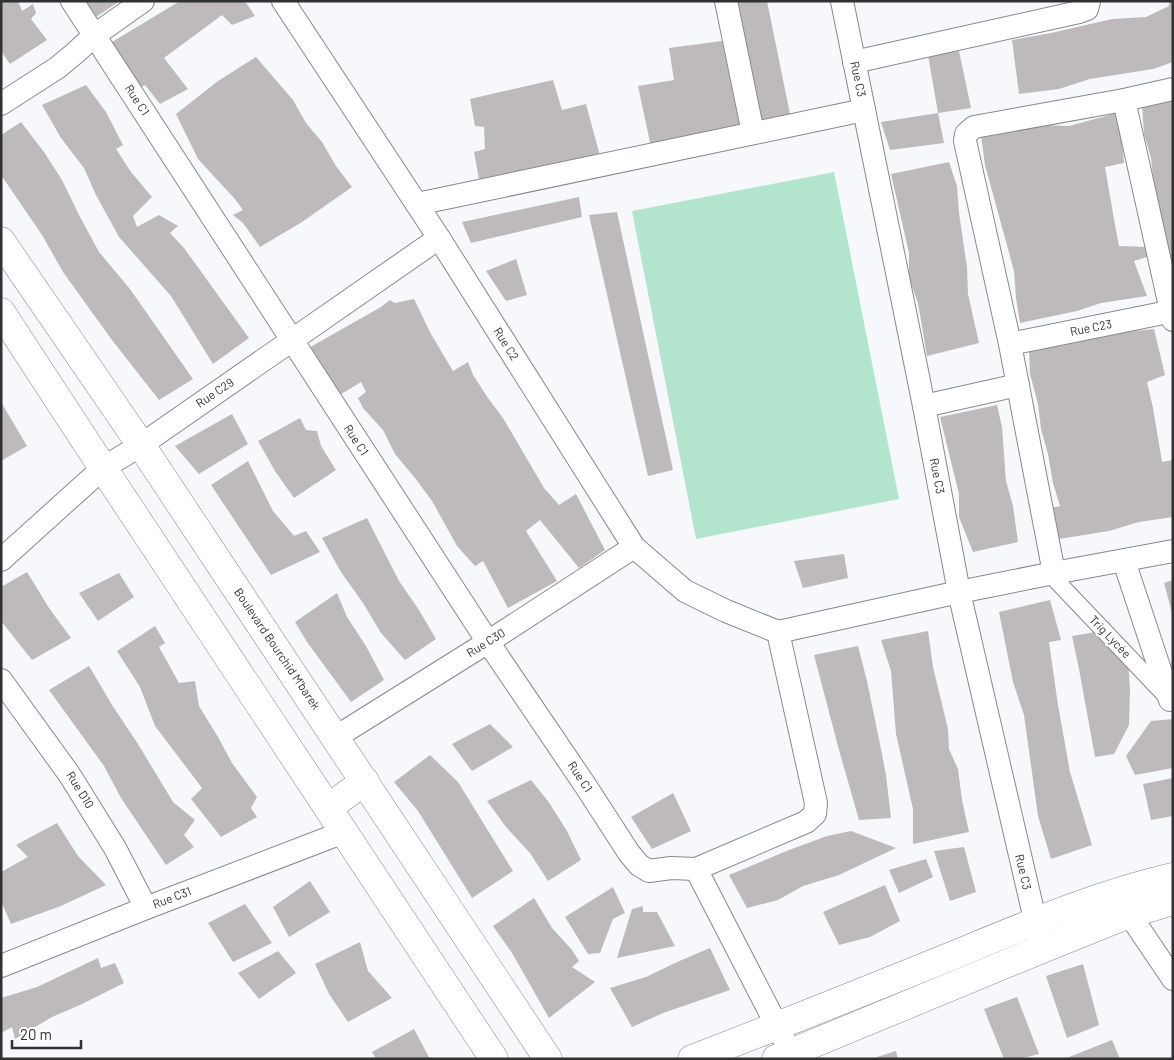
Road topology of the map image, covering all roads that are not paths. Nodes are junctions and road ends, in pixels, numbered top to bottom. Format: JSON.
{"nodes":[{"id":1,"x":72,"y":1,"type":"edge"},
{"id":2,"x":143,"y":1,"type":"edge"},
{"id":3,"x":283,"y":1,"type":"edge"},
{"id":4,"x":726,"y":1,"type":"edge"},
{"id":5,"x":842,"y":1,"type":"edge"},
{"id":6,"x":1089,"y":1,"type":"edge"},
{"id":7,"x":95,"y":35,"type":"junction"},
{"id":8,"x":854,"y":62,"type":"junction"},
{"id":9,"x":1173,"y":89,"type":"edge"},
{"id":10,"x":1124,"y":100,"type":"junction"},
{"id":11,"x":1,"y":104,"type":"edge"},
{"id":12,"x":864,"y":110,"type":"junction"},
{"id":13,"x":753,"y":133,"type":"junction"},
{"id":14,"x":417,"y":204,"type":"junction"},
{"id":15,"x":439,"y":238,"type":"junction"},
{"id":16,"x":1,"y":241,"type":"edge"},
{"id":17,"x":1,"y":312,"type":"edge"},
{"id":18,"x":1172,"y":314,"type":"edge"},
{"id":19,"x":292,"y":341,"type":"junction"},
{"id":20,"x":1010,"y":344,"type":"junction"},
{"id":21,"x":1018,"y":385,"type":"junction"},
{"id":22,"x":924,"y":406,"type":"junction"},
{"id":23,"x":141,"y":445,"type":"junction"},
{"id":24,"x":103,"y":468,"type":"junction"},
{"id":25,"x":634,"y":547,"type":"junction"},
{"id":26,"x":1173,"y":551,"type":"edge"},
{"id":27,"x":1,"y":560,"type":"edge"},
{"id":28,"x":1124,"y":560,"type":"junction"},
{"id":29,"x":1052,"y":574,"type":"junction"},
{"id":30,"x":958,"y":592,"type":"junction"},
{"id":31,"x":778,"y":632,"type":"junction"},
{"id":32,"x":488,"y":642,"type":"junction"},
{"id":33,"x":1,"y":680,"type":"edge"},
{"id":34,"x":1172,"y":700,"type":"edge"},
{"id":35,"x":336,"y":737,"type":"junction"},
{"id":36,"x":365,"y":782,"type":"junction"},
{"id":37,"x":328,"y":808,"type":"junction"},
{"id":38,"x":344,"y":832,"type":"junction"},
{"id":39,"x":696,"y":868,"type":"junction"},
{"id":40,"x":1173,"y":877,"type":"edge"},
{"id":41,"x":1173,"y":901,"type":"edge"},
{"id":42,"x":1122,"y":903,"type":"junction"},
{"id":43,"x":146,"y":908,"type":"junction"},
{"id":44,"x":1035,"y":922,"type":"junction"},
{"id":45,"x":1042,"y":949,"type":"junction"},
{"id":46,"x":1,"y":966,"type":"edge"},
{"id":47,"x":1173,"y":979,"type":"edge"},
{"id":48,"x":777,"y":1027,"type":"junction"},
{"id":49,"x":784,"y":1056,"type":"edge"},
{"id":50,"x":494,"y":1059,"type":"edge"},
{"id":51,"x":548,"y":1059,"type":"edge"},
{"id":52,"x":692,"y":1059,"type":"edge"}],
"edges":[{"from":1,"to":7,"type":"street","name":"Rue C1"},
{"from":2,"to":7,"type":"street"},
{"from":3,"to":14,"type":"street","name":"Rue C2"},
{"from":4,"to":13,"type":"street"},
{"from":5,"to":8,"type":"street","name":"Rue C3"},
{"from":6,"to":8,"type":"street"},
{"from":7,"to":11,"type":"street"},
{"from":7,"to":19,"type":"street","name":"Rue C1"},
{"from":8,"to":12,"type":"street","name":"Rue C3"},
{"from":9,"to":10,"type":"street"},
{"from":10,"to":18,"type":"street"},
{"from":10,"to":20,"type":"street"},
{"from":12,"to":13,"type":"street"},
{"from":12,"to":22,"type":"street","name":"Rue C3"},
{"from":13,"to":14,"type":"street"},
{"from":14,"to":15,"type":"street","name":"Rue C2"},
{"from":15,"to":19,"type":"street","name":"Rue C29"},
{"from":15,"to":25,"type":"street","name":"Rue C2"},
{"from":16,"to":23,"type":"main road","name":"Boulevard Bourchid M'barek"},
{"from":17,"to":24,"type":"main road"},
{"from":18,"to":20,"type":"street","name":"Rue C23"},
{"from":19,"to":23,"type":"street","name":"Rue C29"},
{"from":19,"to":32,"type":"street","name":"Rue C1"},
{"from":20,"to":21,"type":"street"},
{"from":21,"to":22,"type":"street"},
{"from":21,"to":29,"type":"street"},
{"from":22,"to":30,"type":"street","name":"Rue C3"},
{"from":23,"to":24,"type":"street","name":"Rue C29"},
{"from":23,"to":35,"type":"main road","name":"Boulevard Bourchid M'barek"},
{"from":24,"to":27,"type":"street","name":"Rue C29"},
{"from":24,"to":37,"type":"main road"},
{"from":25,"to":31,"type":"street","name":"Rue C2"},
{"from":25,"to":32,"type":"street","name":"Rue C30"},
{"from":26,"to":28,"type":"street"},
{"from":28,"to":29,"type":"street"},
{"from":28,"to":34,"type":"street"},
{"from":29,"to":30,"type":"street"},
{"from":29,"to":34,"type":"street","name":"Trig Lycée"},
{"from":30,"to":31,"type":"street"},
{"from":30,"to":44,"type":"street","name":"Rue C3"},
{"from":31,"to":39,"type":"street"},
{"from":32,"to":35,"type":"street","name":"Rue C30"},
{"from":32,"to":39,"type":"street","name":"Rue C1"},
{"from":33,"to":43,"type":"street","name":"Rue D10"},
{"from":35,"to":36,"type":"main road","name":"Boulevard Bourchid M'barek"},
{"from":36,"to":37,"type":"main road"},
{"from":36,"to":51,"type":"main road","name":"Boulevard Bourchid M'barek"},
{"from":37,"to":38,"type":"main road"},
{"from":38,"to":43,"type":"street","name":"Rue C31"},
{"from":38,"to":50,"type":"main road"},
{"from":39,"to":48,"type":"street"},
{"from":40,"to":42,"type":"main road"},
{"from":41,"to":42,"type":"main road"},
{"from":42,"to":44,"type":"main road"},
{"from":42,"to":45,"type":"main road"},
{"from":42,"to":47,"type":"street"},
{"from":43,"to":46,"type":"street","name":"Rue C31"},
{"from":44,"to":45,"type":"street","name":"Rue C3"},
{"from":44,"to":48,"type":"main road"},
{"from":45,"to":49,"type":"main road"},
{"from":48,"to":49,"type":"street"},
{"from":48,"to":52,"type":"main road"}]}
